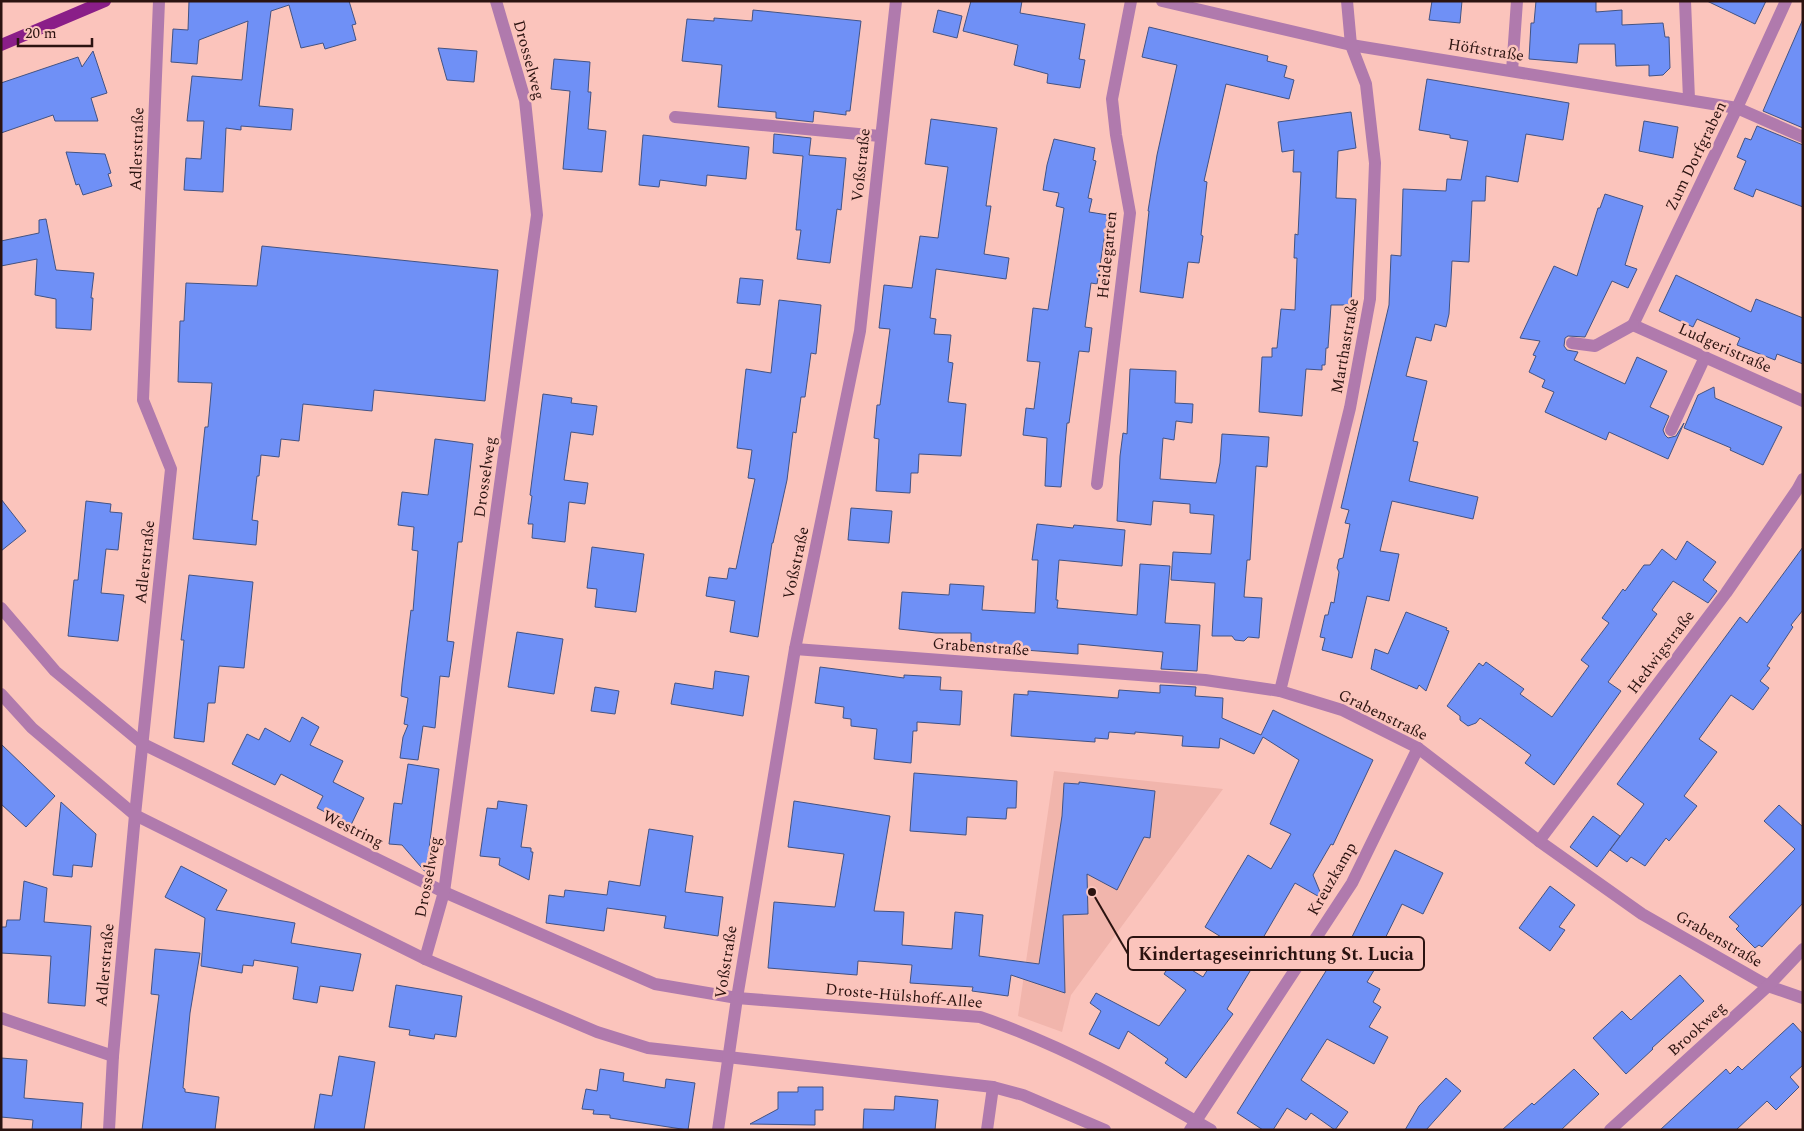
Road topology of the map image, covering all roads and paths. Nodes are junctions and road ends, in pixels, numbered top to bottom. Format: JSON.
{"nodes":[{"id":1,"x":105,"y":1,"type":"edge"},
{"id":2,"x":159,"y":1,"type":"edge"},
{"id":3,"x":496,"y":1,"type":"edge"},
{"id":4,"x":896,"y":1,"type":"edge"},
{"id":5,"x":1131,"y":1,"type":"edge"},
{"id":6,"x":1162,"y":1,"type":"edge"},
{"id":7,"x":1347,"y":1,"type":"edge"},
{"id":8,"x":1517,"y":1,"type":"edge"},
{"id":9,"x":1685,"y":1,"type":"edge"},
{"id":10,"x":1786,"y":1,"type":"edge"},
{"id":11,"x":1,"y":45,"type":"edge"},
{"id":12,"x":1351,"y":45,"type":"junction"},
{"id":13,"x":1512,"y":71,"type":"junction"},
{"id":14,"x":1688,"y":99,"type":"junction"},
{"id":15,"x":1737,"y":108,"type":"junction"},
{"id":16,"x":675,"y":117,"type":"dead end"},
{"id":17,"x":880,"y":136,"type":"junction"},
{"id":18,"x":1803,"y":137,"type":"edge"},
{"id":19,"x":1633,"y":325,"type":"junction"},
{"id":20,"x":1572,"y":343,"type":"dead end"},
{"id":21,"x":1705,"y":357,"type":"junction"},
{"id":22,"x":1803,"y":401,"type":"edge"},
{"id":23,"x":1671,"y":430,"type":"dead end"},
{"id":24,"x":1803,"y":479,"type":"edge"},
{"id":25,"x":1097,"y":484,"type":"dead end"},
{"id":26,"x":1,"y":608,"type":"edge"},
{"id":27,"x":795,"y":649,"type":"junction"},
{"id":28,"x":1280,"y":691,"type":"junction"},
{"id":29,"x":1,"y":694,"type":"edge"},
{"id":30,"x":143,"y":744,"type":"junction"},
{"id":31,"x":1418,"y":748,"type":"junction"},
{"id":32,"x":135,"y":814,"type":"junction"},
{"id":33,"x":1539,"y":841,"type":"junction"},
{"id":34,"x":444,"y":892,"type":"junction"},
{"id":35,"x":1803,"y":949,"type":"edge"},
{"id":36,"x":425,"y":959,"type":"junction"},
{"id":37,"x":1768,"y":986,"type":"junction"},
{"id":38,"x":737,"y":998,"type":"junction"},
{"id":39,"x":1803,"y":998,"type":"edge"},
{"id":40,"x":1,"y":1018,"type":"edge"},
{"id":41,"x":113,"y":1056,"type":"junction"},
{"id":42,"x":728,"y":1058,"type":"junction"},
{"id":43,"x":993,"y":1087,"type":"junction"},
{"id":44,"x":1192,"y":1125,"type":"edge"},
{"id":45,"x":109,"y":1130,"type":"edge"},
{"id":46,"x":718,"y":1130,"type":"edge"},
{"id":47,"x":987,"y":1130,"type":"edge"},
{"id":48,"x":1105,"y":1130,"type":"edge"},
{"id":49,"x":1211,"y":1130,"type":"edge"},
{"id":50,"x":1610,"y":1130,"type":"edge"}],
"edges":[{"from":1,"to":11,"type":"main road"},
{"from":2,"to":30,"type":"street","name":"Adlerstraße"},
{"from":3,"to":34,"type":"street","name":"Drosselweg"},
{"from":4,"to":17,"type":"street","name":"Voßstraße"},
{"from":5,"to":25,"type":"street","name":"Heidegarten"},
{"from":6,"to":12,"type":"street","name":"Höftstraße"},
{"from":7,"to":12,"type":"street","name":"Marthastraße"},
{"from":8,"to":13,"type":"street"},
{"from":9,"to":14,"type":"street"},
{"from":10,"to":15,"type":"street","name":"Zum Dorfgraben"},
{"from":12,"to":13,"type":"street","name":"Höftstraße"},
{"from":12,"to":28,"type":"street","name":"Marthastraße"},
{"from":13,"to":14,"type":"street","name":"Höftstraße"},
{"from":14,"to":15,"type":"street","name":"Höftstraße"},
{"from":15,"to":18,"type":"street","name":"Höftstraße"},
{"from":15,"to":19,"type":"street","name":"Zum Dorfgraben"},
{"from":16,"to":17,"type":"street"},
{"from":17,"to":27,"type":"street","name":"Voßstraße"},
{"from":19,"to":20,"type":"street"},
{"from":19,"to":21,"type":"street","name":"Ludgeristraße"},
{"from":21,"to":22,"type":"street","name":"Ludgeristraße"},
{"from":21,"to":23,"type":"street"},
{"from":24,"to":33,"type":"street","name":"Hedwigstraße"},
{"from":26,"to":30,"type":"street","name":"Westring"},
{"from":27,"to":28,"type":"street","name":"Grabenstraße"},
{"from":27,"to":38,"type":"street","name":"Voßstraße"},
{"from":28,"to":31,"type":"street","name":"Grabenstraße"},
{"from":29,"to":32,"type":"street"},
{"from":30,"to":32,"type":"street","name":"Adlerstraße"},
{"from":30,"to":34,"type":"street","name":"Westring"},
{"from":31,"to":33,"type":"street","name":"Grabenstraße"},
{"from":31,"to":44,"type":"street","name":"Kreuzkamp"},
{"from":32,"to":36,"type":"street"},
{"from":32,"to":41,"type":"street","name":"Adlerstraße"},
{"from":33,"to":37,"type":"street","name":"Grabenstraße"},
{"from":34,"to":36,"type":"street","name":"Drosselweg"},
{"from":34,"to":38,"type":"street","name":"Westring"},
{"from":35,"to":37,"type":"street","name":"Brookweg"},
{"from":36,"to":42,"type":"street"},
{"from":37,"to":39,"type":"street","name":"Grabenstraße"},
{"from":37,"to":50,"type":"street","name":"Brookweg"},
{"from":38,"to":42,"type":"street","name":"Voßstraße"},
{"from":38,"to":44,"type":"street","name":"Droste-Hülshoff-Allee"},
{"from":40,"to":41,"type":"street"},
{"from":41,"to":45,"type":"street","name":"Adlerstraße"},
{"from":42,"to":43,"type":"street"},
{"from":42,"to":46,"type":"street","name":"Voßstraße"},
{"from":43,"to":47,"type":"street"},
{"from":43,"to":48,"type":"street"},
{"from":44,"to":49,"type":"street","name":"Droste-Hülshoff-Allee"}]}
